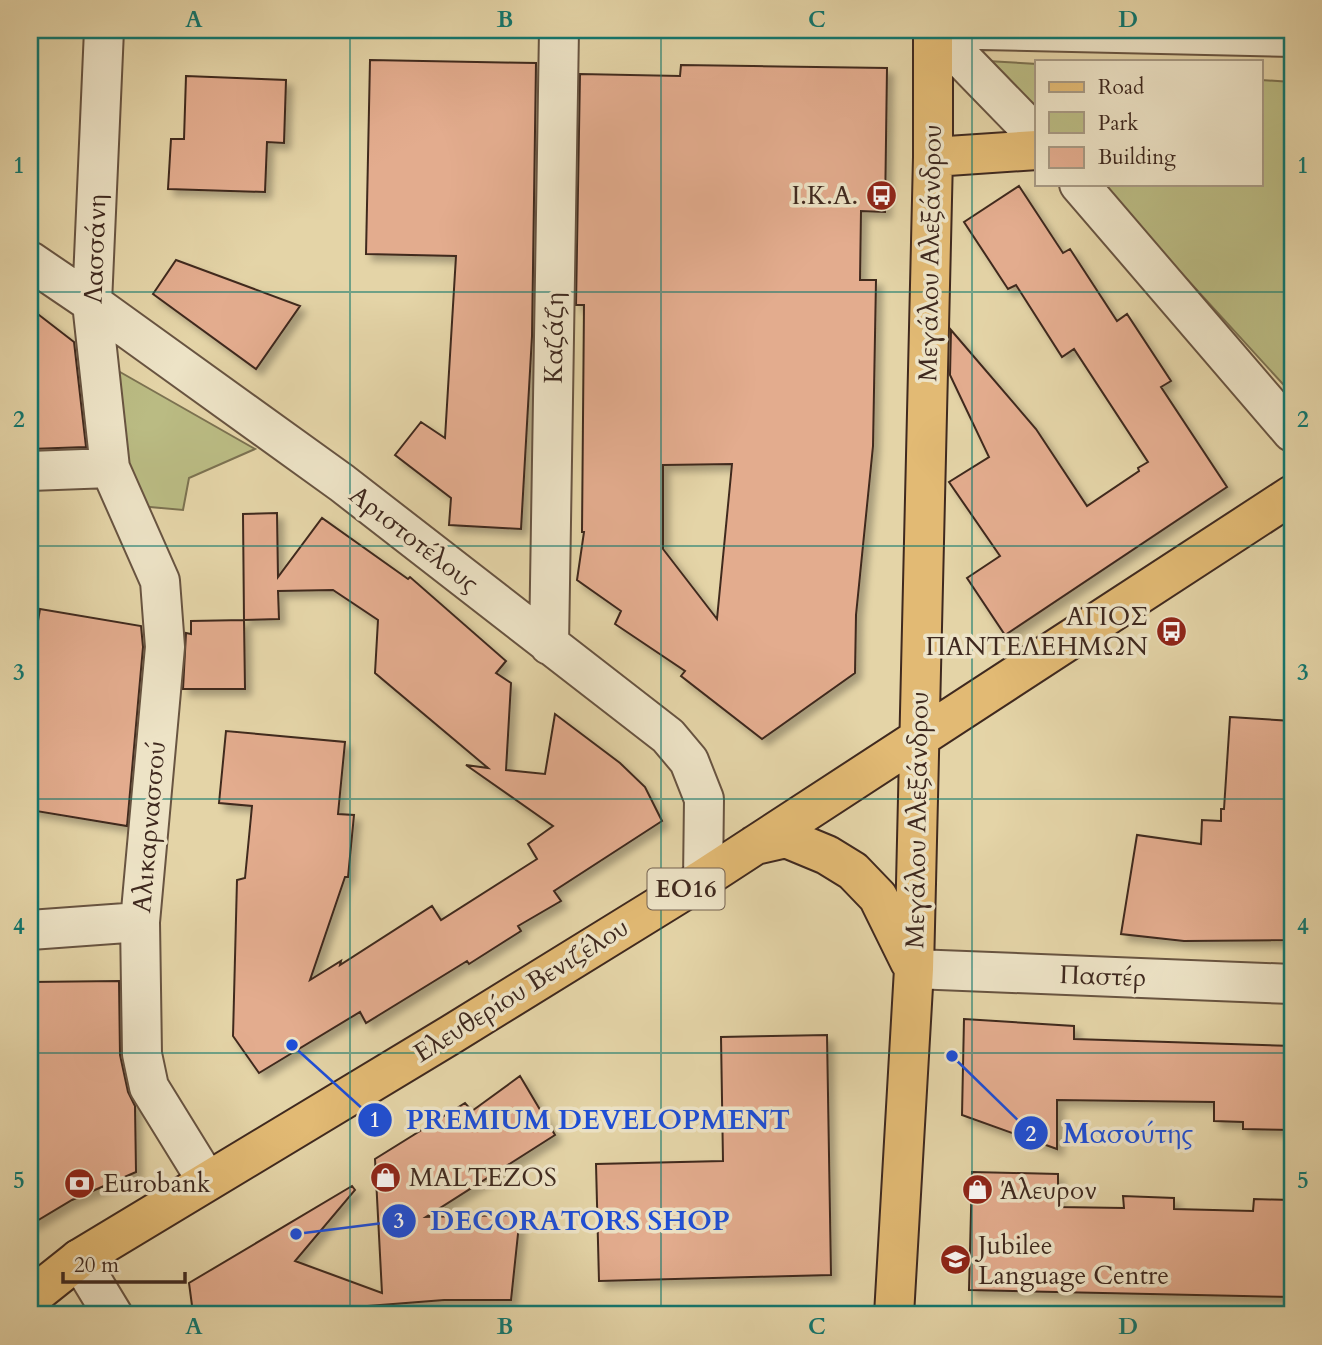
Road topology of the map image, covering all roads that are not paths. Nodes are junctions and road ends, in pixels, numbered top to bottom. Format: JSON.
{"nodes":[{"id":1,"x":104,"y":30,"type":"edge"},
{"id":2,"x":559,"y":30,"type":"edge"},
{"id":3,"x":934,"y":30,"type":"edge"},
{"id":4,"x":982,"y":30,"type":"edge"},
{"id":5,"x":1292,"y":37,"type":"edge"},
{"id":6,"x":1035,"y":134,"type":"edge"},
{"id":7,"x":1035,"y":150,"type":"edge"},
{"id":8,"x":933,"y":157,"type":"junction"},
{"id":9,"x":1081,"y":186,"type":"edge"},
{"id":10,"x":30,"y":261,"type":"edge"},
{"id":11,"x":92,"y":303,"type":"junction"},
{"id":12,"x":1292,"y":432,"type":"edge"},
{"id":13,"x":110,"y":468,"type":"junction"},
{"id":14,"x":30,"y":471,"type":"edge"},
{"id":15,"x":1292,"y":495,"type":"edge"},
{"id":16,"x":549,"y":645,"type":"junction"},
{"id":17,"x":918,"y":740,"type":"junction"},
{"id":18,"x":755,"y":845,"type":"junction"},
{"id":19,"x":703,"y":879,"type":"junction"},
{"id":20,"x":140,"y":922,"type":"junction"},
{"id":21,"x":30,"y":930,"type":"edge"},
{"id":22,"x":914,"y":969,"type":"junction"},
{"id":23,"x":1292,"y":984,"type":"edge"},
{"id":24,"x":206,"y":1181,"type":"junction"},
{"id":25,"x":79,"y":1259,"type":"junction"},
{"id":26,"x":30,"y":1298,"type":"edge"},
{"id":27,"x":113,"y":1315,"type":"edge"},
{"id":28,"x":894,"y":1315,"type":"edge"}],
"edges":[{"from":1,"to":11,"type":"street","name":"Λασσάνη"},
{"from":2,"to":16,"type":"street","name":"Καζάζη"},
{"from":3,"to":6,"type":"street"},
{"from":3,"to":8,"type":"main road","name":"Μεγάλου Αλεξάνδρου"},
{"from":4,"to":5,"type":"street"},
{"from":7,"to":8,"type":"main road"},
{"from":8,"to":17,"type":"main road","name":"Μεγάλου Αλεξάνδρου"},
{"from":9,"to":12,"type":"street"},
{"from":10,"to":11,"type":"street","name":"Αριστοτέλους"},
{"from":11,"to":13,"type":"street","name":"Λασσάνη"},
{"from":11,"to":16,"type":"street","name":"Αριστοτέλους"},
{"from":13,"to":14,"type":"street"},
{"from":13,"to":20,"type":"street","name":"Αλικαρνασσού"},
{"from":15,"to":17,"type":"main road","name":"Ελευθερίου Βενιζέλου","number":"ΕΟ16"},
{"from":16,"to":19,"type":"street","name":"Αριστοτέλους"},
{"from":17,"to":18,"type":"main road","name":"Ελευθερίου Βενιζέλου","number":"ΕΟ16"},
{"from":17,"to":22,"type":"main road","name":"Μεγάλου Αλεξάνδρου"},
{"from":18,"to":19,"type":"main road","name":"Ελευθερίου Βενιζέλου","number":"ΕΟ16"},
{"from":18,"to":22,"type":"main road"},
{"from":19,"to":24,"type":"main road","name":"Ελευθερίου Βενιζέλου","number":"ΕΟ16"},
{"from":20,"to":21,"type":"street"},
{"from":20,"to":24,"type":"street","name":"Αλικαρνασσού"},
{"from":22,"to":23,"type":"street","name":"Παστέρ"},
{"from":22,"to":28,"type":"main road","name":"Μεγάλου Αλεξάνδρου"},
{"from":24,"to":25,"type":"main road","name":"Ελευθερίου Βενιζέλου","number":"ΕΟ16"},
{"from":25,"to":26,"type":"main road","name":"Ελευθερίου Βενιζέλου","number":"ΕΟ16"},
{"from":25,"to":27,"type":"street"}]}
